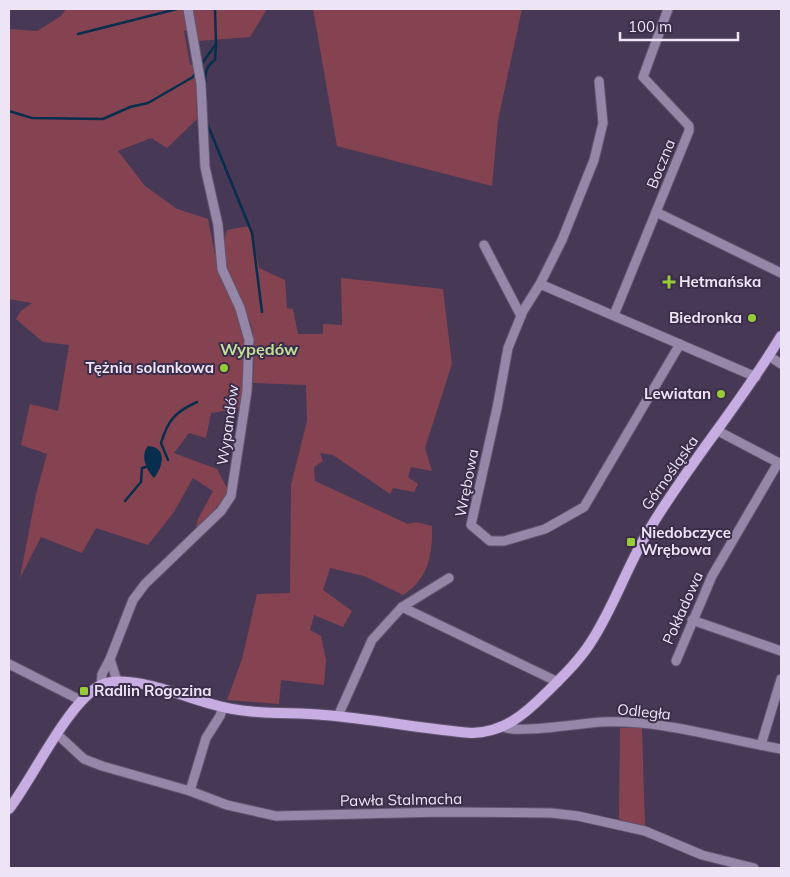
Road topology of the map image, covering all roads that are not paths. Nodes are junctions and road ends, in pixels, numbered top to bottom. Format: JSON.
{"nodes":[{"id":1,"x":188,"y":9,"type":"edge"},
{"id":2,"x":668,"y":9,"type":"edge"},
{"id":3,"x":599,"y":81,"type":"dead end"},
{"id":4,"x":656,"y":212,"type":"junction"},
{"id":5,"x":484,"y":245,"type":"dead end"},
{"id":6,"x":781,"y":273,"type":"edge"},
{"id":7,"x":540,"y":284,"type":"junction"},
{"id":8,"x":614,"y":315,"type":"junction"},
{"id":9,"x":521,"y":316,"type":"junction"},
{"id":10,"x":781,"y":336,"type":"edge"},
{"id":11,"x":680,"y":344,"type":"junction"},
{"id":12,"x":769,"y":356,"type":"junction"},
{"id":13,"x":781,"y":364,"type":"edge"},
{"id":14,"x":756,"y":377,"type":"junction"},
{"id":15,"x":718,"y":431,"type":"junction"},
{"id":16,"x":780,"y":463,"type":"edge"},
{"id":17,"x":449,"y":578,"type":"dead end"},
{"id":18,"x":402,"y":607,"type":"junction"},
{"id":19,"x":692,"y":620,"type":"junction"},
{"id":20,"x":781,"y":650,"type":"edge"},
{"id":21,"x":110,"y":659,"type":"junction"},
{"id":22,"x":676,"y":661,"type":"dead end"},
{"id":23,"x":9,"y":664,"type":"edge"},
{"id":24,"x":781,"y":679,"type":"edge"},
{"id":25,"x":117,"y":681,"type":"junction"},
{"id":26,"x":558,"y":682,"type":"junction"},
{"id":27,"x":101,"y":685,"type":"junction"},
{"id":28,"x":82,"y":701,"type":"junction"},
{"id":29,"x":223,"y":708,"type":"junction"},
{"id":30,"x":338,"y":716,"type":"junction"},
{"id":31,"x":504,"y":727,"type":"junction"},
{"id":32,"x":58,"y":734,"type":"junction"},
{"id":33,"x":781,"y":742,"type":"edge"},
{"id":34,"x":761,"y":745,"type":"junction"},
{"id":35,"x":781,"y":748,"type":"edge"},
{"id":36,"x":190,"y":791,"type":"junction"},
{"id":37,"x":9,"y":809,"type":"edge"},
{"id":38,"x":754,"y":868,"type":"edge"}],
"edges":[{"from":1,"to":21,"type":"street","name":"Wypandów"},
{"from":2,"to":4,"type":"street","name":"Boczna"},
{"from":3,"to":7,"type":"street","name":"Wrębowa"},
{"from":4,"to":6,"type":"street","name":"Boczna"},
{"from":4,"to":8,"type":"street"},
{"from":5,"to":9,"type":"street"},
{"from":7,"to":8,"type":"street"},
{"from":7,"to":9,"type":"street","name":"Wrębowa"},
{"from":8,"to":11,"type":"street"},
{"from":9,"to":11,"type":"street","name":"Wrębowa"},
{"from":10,"to":12,"type":"street","name":"Górnośląska"},
{"from":11,"to":14,"type":"street"},
{"from":12,"to":13,"type":"street"},
{"from":12,"to":14,"type":"street","name":"Górnośląska"},
{"from":14,"to":15,"type":"street","name":"Górnośląska"},
{"from":15,"to":16,"type":"street"},
{"from":15,"to":26,"type":"street","name":"Górnośląska"},
{"from":16,"to":19,"type":"street","name":"Pokładowa"},
{"from":17,"to":18,"type":"street"},
{"from":18,"to":26,"type":"street"},
{"from":18,"to":30,"type":"street"},
{"from":19,"to":20,"type":"street"},
{"from":19,"to":22,"type":"street","name":"Pokładowa"},
{"from":21,"to":25,"type":"street"},
{"from":21,"to":27,"type":"street","name":"Wypandów"},
{"from":23,"to":28,"type":"street"},
{"from":24,"to":34,"type":"street"},
{"from":25,"to":27,"type":"street"},
{"from":25,"to":29,"type":"street"},
{"from":26,"to":31,"type":"street","name":"Górnośląska"},
{"from":27,"to":28,"type":"street"},
{"from":28,"to":32,"type":"street"},
{"from":29,"to":30,"type":"street"},
{"from":29,"to":36,"type":"street"},
{"from":30,"to":31,"type":"street"},
{"from":31,"to":34,"type":"street","name":"Odległa"},
{"from":32,"to":36,"type":"street","name":"Pawła Stalmacha"},
{"from":32,"to":37,"type":"street"},
{"from":33,"to":34,"type":"street"},
{"from":34,"to":35,"type":"street","name":"Odległa"},
{"from":36,"to":38,"type":"street","name":"Pawła Stalmacha"}]}
